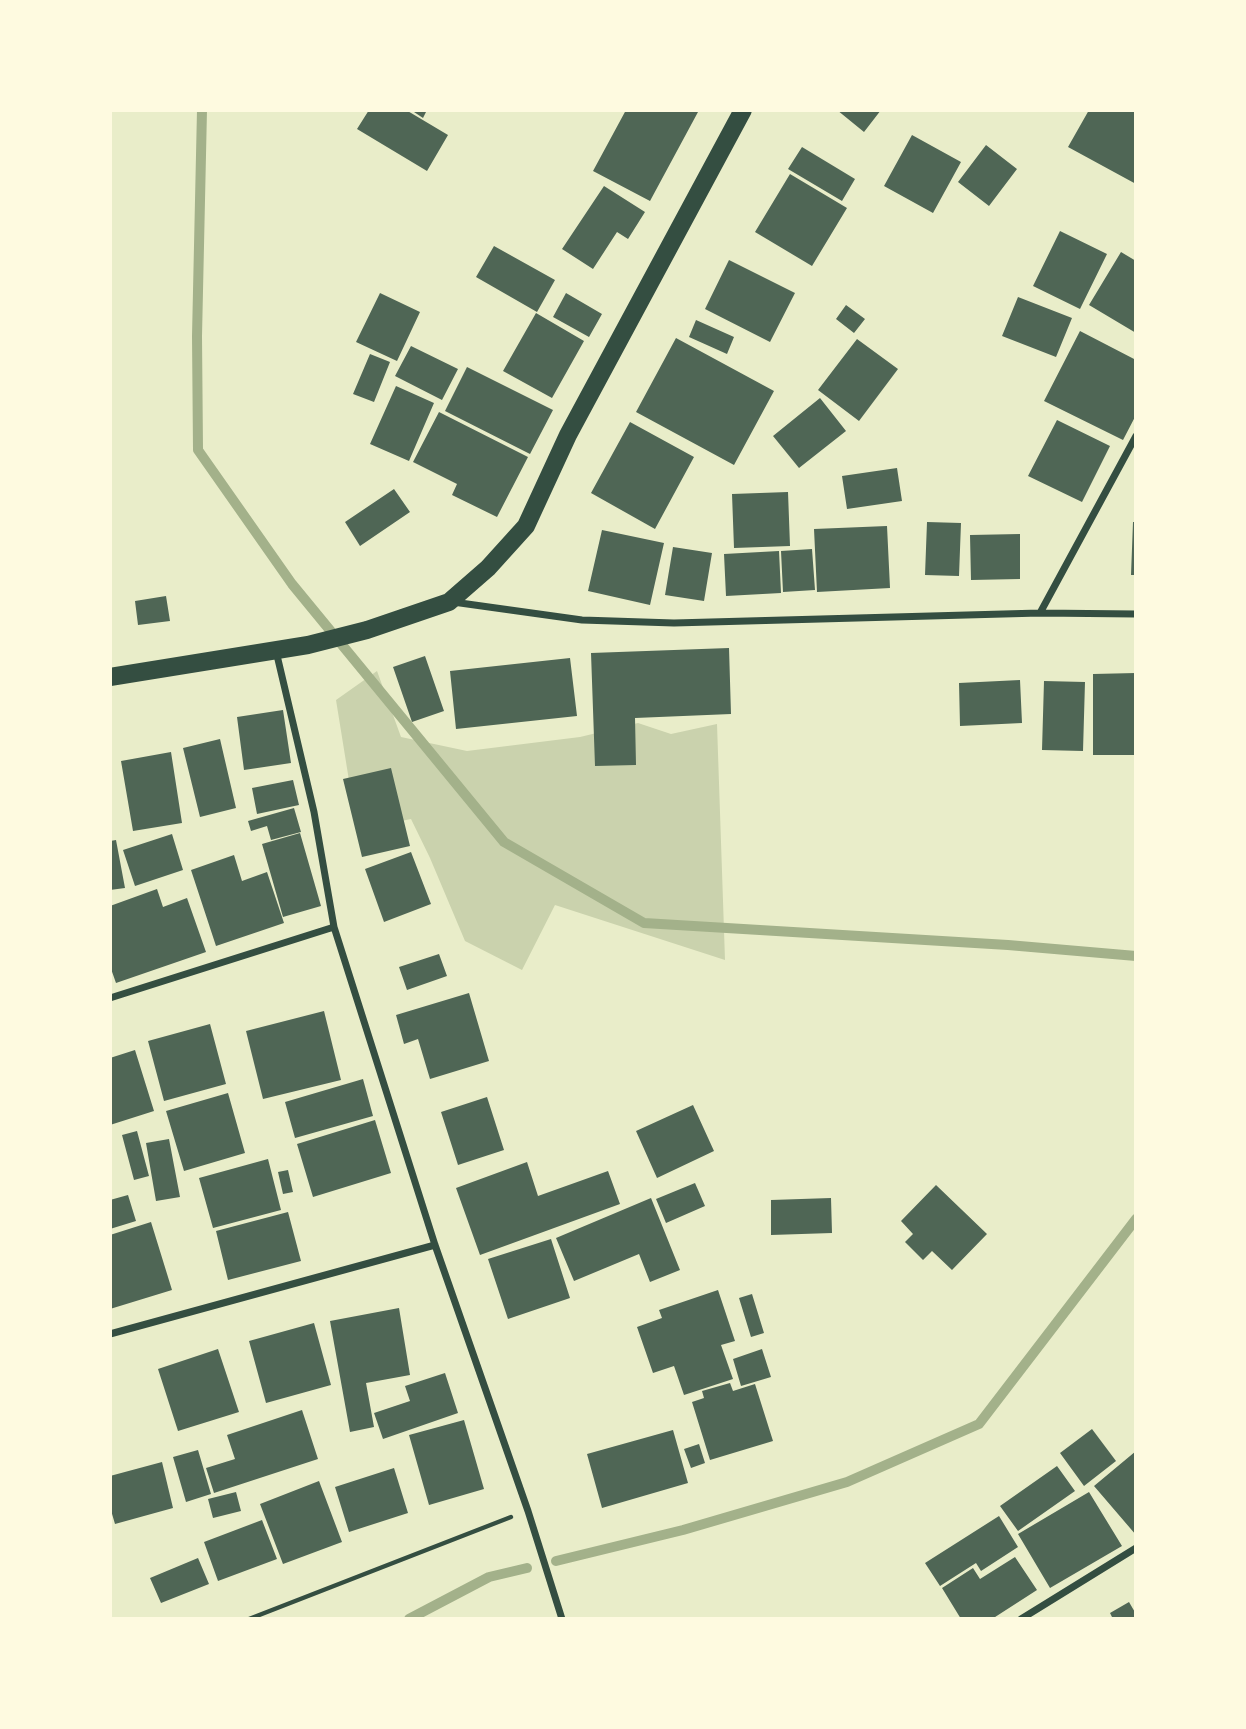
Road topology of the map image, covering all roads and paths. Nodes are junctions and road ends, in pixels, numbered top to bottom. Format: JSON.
{"nodes":[{"id":1,"x":743,"y":110,"type":"edge"},
{"id":2,"x":1136,"y":436,"type":"edge"},
{"id":3,"x":449,"y":602,"type":"junction"},
{"id":4,"x":1041,"y":613,"type":"junction"},
{"id":5,"x":1136,"y":614,"type":"edge"},
{"id":6,"x":275,"y":650,"type":"junction"},
{"id":7,"x":110,"y":677,"type":"edge"},
{"id":8,"x":334,"y":927,"type":"junction"},
{"id":9,"x":110,"y":998,"type":"edge"},
{"id":10,"x":435,"y":1245,"type":"junction"},
{"id":11,"x":110,"y":1334,"type":"edge"},
{"id":12,"x":528,"y":1511,"type":"junction"},
{"id":13,"x":1136,"y":1548,"type":"edge"},
{"id":14,"x":248,"y":1619,"type":"edge"},
{"id":15,"x":562,"y":1619,"type":"edge"},
{"id":16,"x":1021,"y":1619,"type":"edge"}],
"edges":[{"from":1,"to":3,"type":"main road"},
{"from":2,"to":4,"type":"street"},
{"from":3,"to":4,"type":"street"},
{"from":3,"to":6,"type":"main road"},
{"from":4,"to":5,"type":"street"},
{"from":6,"to":7,"type":"main road"},
{"from":6,"to":8,"type":"street"},
{"from":8,"to":9,"type":"street"},
{"from":8,"to":10,"type":"street"},
{"from":10,"to":11,"type":"street"},
{"from":10,"to":12,"type":"street"},
{"from":12,"to":14,"type":"path"},
{"from":12,"to":15,"type":"street"},
{"from":13,"to":16,"type":"street"}]}
